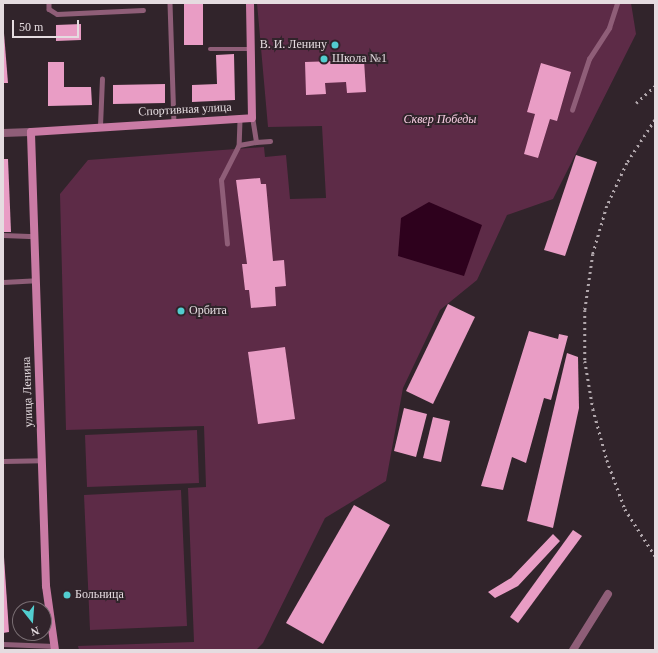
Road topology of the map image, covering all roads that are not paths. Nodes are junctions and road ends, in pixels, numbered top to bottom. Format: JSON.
{"nodes":[{"id":1,"x":49,"y":3,"type":"edge"},
{"id":2,"x":170,"y":3,"type":"edge"},
{"id":3,"x":250,"y":3,"type":"edge"},
{"id":4,"x":617,"y":3,"type":"edge"},
{"id":5,"x":143,"y":10,"type":"dead end"},
{"id":6,"x":210,"y":49,"type":"dead end"},
{"id":7,"x":251,"y":49,"type":"junction"},
{"id":8,"x":102,"y":79,"type":"dead end"},
{"id":9,"x":572,"y":110,"type":"dead end"},
{"id":10,"x":252,"y":118,"type":"junction"},
{"id":11,"x":240,"y":120,"type":"junction"},
{"id":12,"x":174,"y":123,"type":"junction"},
{"id":13,"x":100,"y":126,"type":"junction"},
{"id":14,"x":31,"y":132,"type":"junction"},
{"id":15,"x":3,"y":133,"type":"edge"},
{"id":16,"x":270,"y":141,"type":"dead end"},
{"id":17,"x":256,"y":142,"type":"junction"},
{"id":18,"x":239,"y":145,"type":"junction"},
{"id":19,"x":3,"y":235,"type":"edge"},
{"id":20,"x":35,"y":236,"type":"junction"},
{"id":21,"x":227,"y":244,"type":"dead end"},
{"id":22,"x":36,"y":280,"type":"junction"},
{"id":23,"x":3,"y":282,"type":"edge"},
{"id":24,"x":42,"y":460,"type":"junction"},
{"id":25,"x":3,"y":461,"type":"edge"},
{"id":26,"x":608,"y":594,"type":"dead end"},
{"id":27,"x":3,"y":644,"type":"edge"},
{"id":28,"x":55,"y":648,"type":"edge"},
{"id":29,"x":573,"y":650,"type":"edge"}],
"edges":[{"from":1,"to":5,"type":"lane"},
{"from":2,"to":12,"type":"lane"},
{"from":3,"to":7,"type":"street"},
{"from":4,"to":9,"type":"lane"},
{"from":6,"to":7,"type":"lane"},
{"from":7,"to":10,"type":"street"},
{"from":8,"to":13,"type":"lane"},
{"from":10,"to":11,"type":"street","name":"Спортивная улица"},
{"from":10,"to":17,"type":"lane"},
{"from":11,"to":12,"type":"street","name":"Спортивная улица"},
{"from":11,"to":18,"type":"lane"},
{"from":12,"to":13,"type":"street","name":"Спортивная улица"},
{"from":13,"to":14,"type":"street","name":"Спортивная улица"},
{"from":14,"to":15,"type":"street","name":"Спортивная улица"},
{"from":14,"to":20,"type":"street","name":"улица Ленина"},
{"from":16,"to":17,"type":"lane"},
{"from":17,"to":18,"type":"lane"},
{"from":18,"to":21,"type":"lane"},
{"from":19,"to":20,"type":"lane"},
{"from":20,"to":22,"type":"street","name":"улица Ленина"},
{"from":22,"to":23,"type":"lane"},
{"from":22,"to":24,"type":"street","name":"улица Ленина"},
{"from":24,"to":25,"type":"lane"},
{"from":24,"to":28,"type":"street","name":"улица Ленина"},
{"from":26,"to":29,"type":"street"},
{"from":27,"to":28,"type":"lane"}]}
